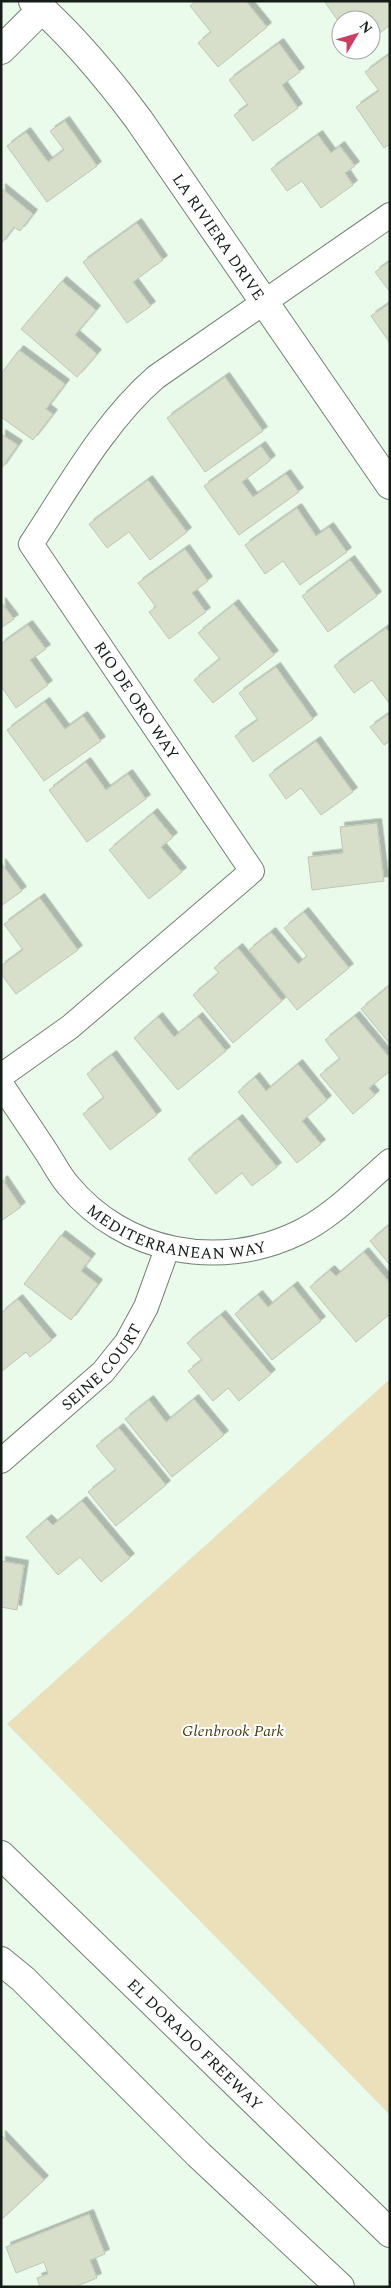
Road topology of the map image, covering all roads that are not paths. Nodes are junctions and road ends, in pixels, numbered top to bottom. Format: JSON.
{"nodes":[{"id":1,"x":38,"y":5,"type":"edge"},
{"id":2,"x":1,"y":50,"type":"edge"},
{"id":3,"x":390,"y":215,"type":"edge"},
{"id":4,"x":264,"y":301,"type":"junction"},
{"id":5,"x":390,"y":485,"type":"edge"},
{"id":6,"x":1,"y":1076,"type":"edge"},
{"id":7,"x":1,"y":1084,"type":"edge"},
{"id":8,"x":390,"y":1161,"type":"edge"},
{"id":9,"x":167,"y":1249,"type":"junction"},
{"id":10,"x":1,"y":1461,"type":"edge"},
{"id":11,"x":1,"y":1855,"type":"edge"},
{"id":12,"x":1,"y":1961,"type":"edge"},
{"id":13,"x":390,"y":2233,"type":"edge"},
{"id":14,"x":340,"y":2287,"type":"edge"}],
"edges":[{"from":1,"to":2,"type":"main road"},
{"from":1,"to":4,"type":"main road","name":"LA RIVIERA DRIVE"},
{"from":3,"to":4,"type":"street"},
{"from":4,"to":5,"type":"main road","name":"LA RIVIERA DRIVE"},
{"from":4,"to":6,"type":"street","name":"RIO DE ORO WAY"},
{"from":7,"to":9,"type":"street","name":"MEDITERRANEAN WAY"},
{"from":8,"to":9,"type":"street","name":"MEDITERRANEAN WAY"},
{"from":9,"to":10,"type":"street","name":"SEINE COURT"},
{"from":11,"to":13,"type":"main road","name":"EL DORADO FREEWAY"},
{"from":12,"to":14,"type":"main road"}]}
